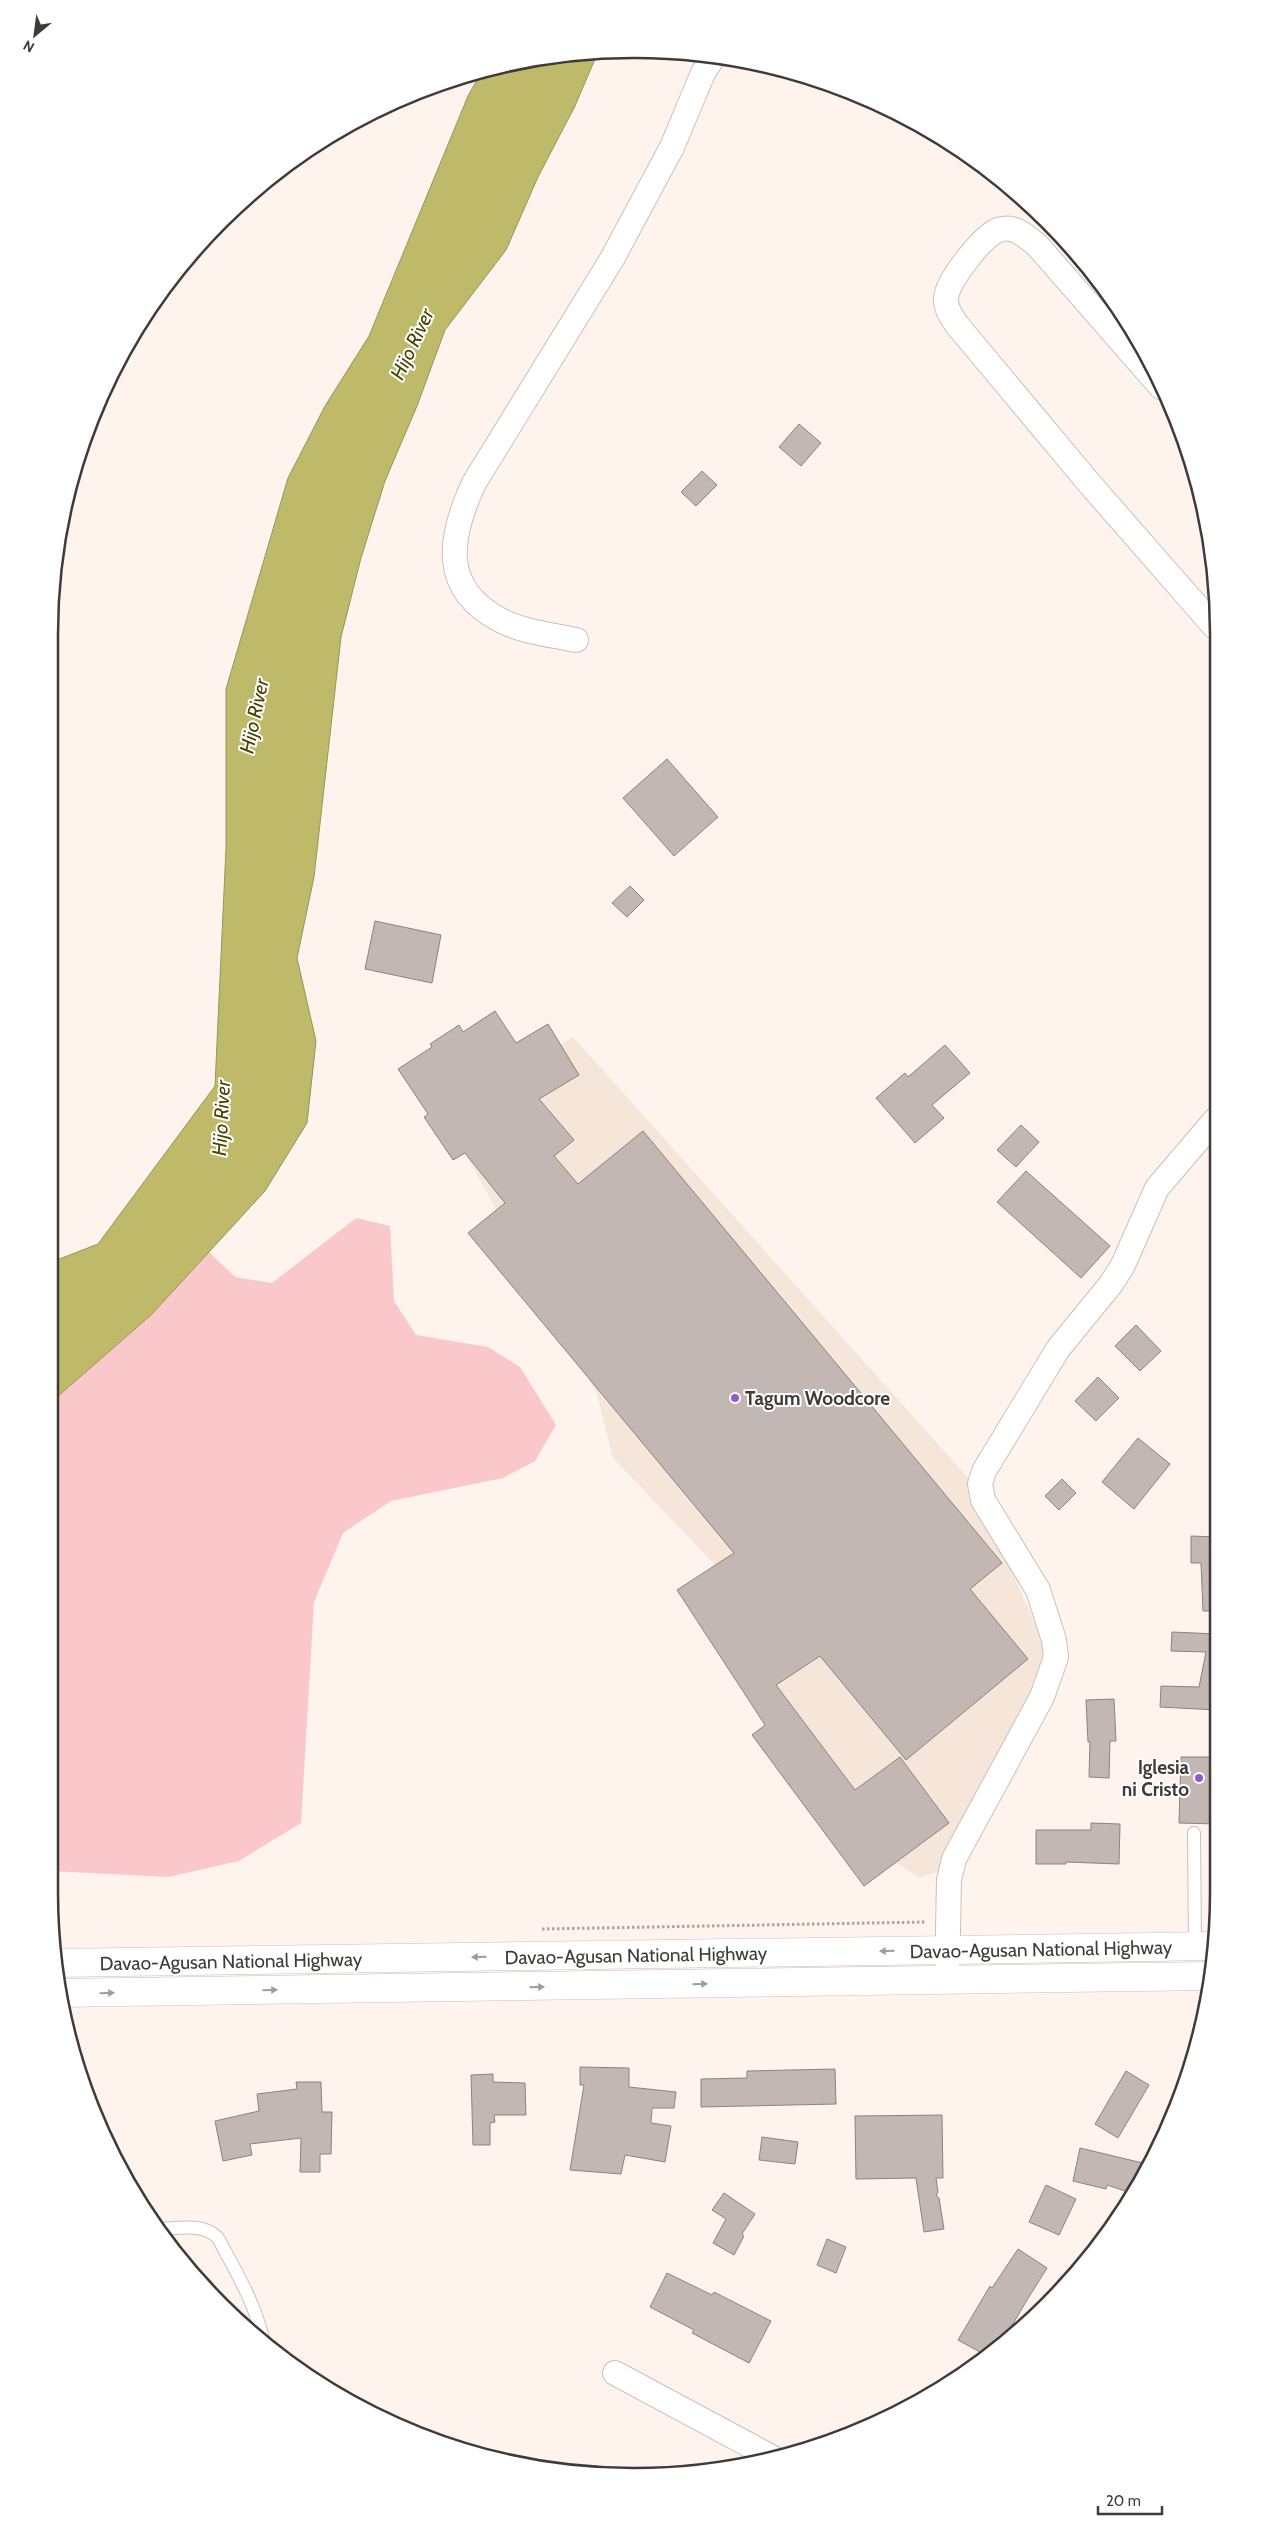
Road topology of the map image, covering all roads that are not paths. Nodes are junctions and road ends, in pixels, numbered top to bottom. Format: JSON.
{"nodes":[{"id":1,"x":710,"y":62,"type":"edge"},
{"id":2,"x":1111,"y":316,"type":"edge"},
{"id":3,"x":1136,"y":352,"type":"edge"},
{"id":4,"x":1210,"y":621,"type":"edge"},
{"id":5,"x":576,"y":640,"type":"dead end"},
{"id":6,"x":1210,"y":1125,"type":"edge"},
{"id":7,"x":1194,"y":1832,"type":"dead end"},
{"id":8,"x":1205,"y":1946,"type":"edge"},
{"id":9,"x":946,"y":1950,"type":"junction"},
{"id":10,"x":62,"y":1963,"type":"edge"},
{"id":11,"x":1204,"y":1976,"type":"edge"},
{"id":12,"x":947,"y":1981,"type":"junction"},
{"id":13,"x":67,"y":1993,"type":"edge"},
{"id":14,"x":167,"y":2230,"type":"edge"},
{"id":15,"x":262,"y":2332,"type":"edge"},
{"id":16,"x":614,"y":2373,"type":"dead end"},
{"id":17,"x":763,"y":2453,"type":"edge"}],
"edges":[{"from":1,"to":5,"type":"street"},
{"from":2,"to":3,"type":"street"},
{"from":2,"to":4,"type":"street"},
{"from":6,"to":9,"type":"street"},
{"from":7,"to":8,"type":"lane"},
{"from":8,"to":9,"type":"highway","name":"Davao-Agusan National Highway"},
{"from":9,"to":10,"type":"highway","name":"Davao-Agusan National Highway","one_way":true},
{"from":9,"to":12,"type":"street"},
{"from":11,"to":12,"type":"highway","name":"Davao-Agusan National Highway"},
{"from":13,"to":12,"type":"highway","name":"Davao-Agusan National Highway","one_way":true},
{"from":14,"to":15,"type":"lane"},
{"from":16,"to":17,"type":"street"}]}
